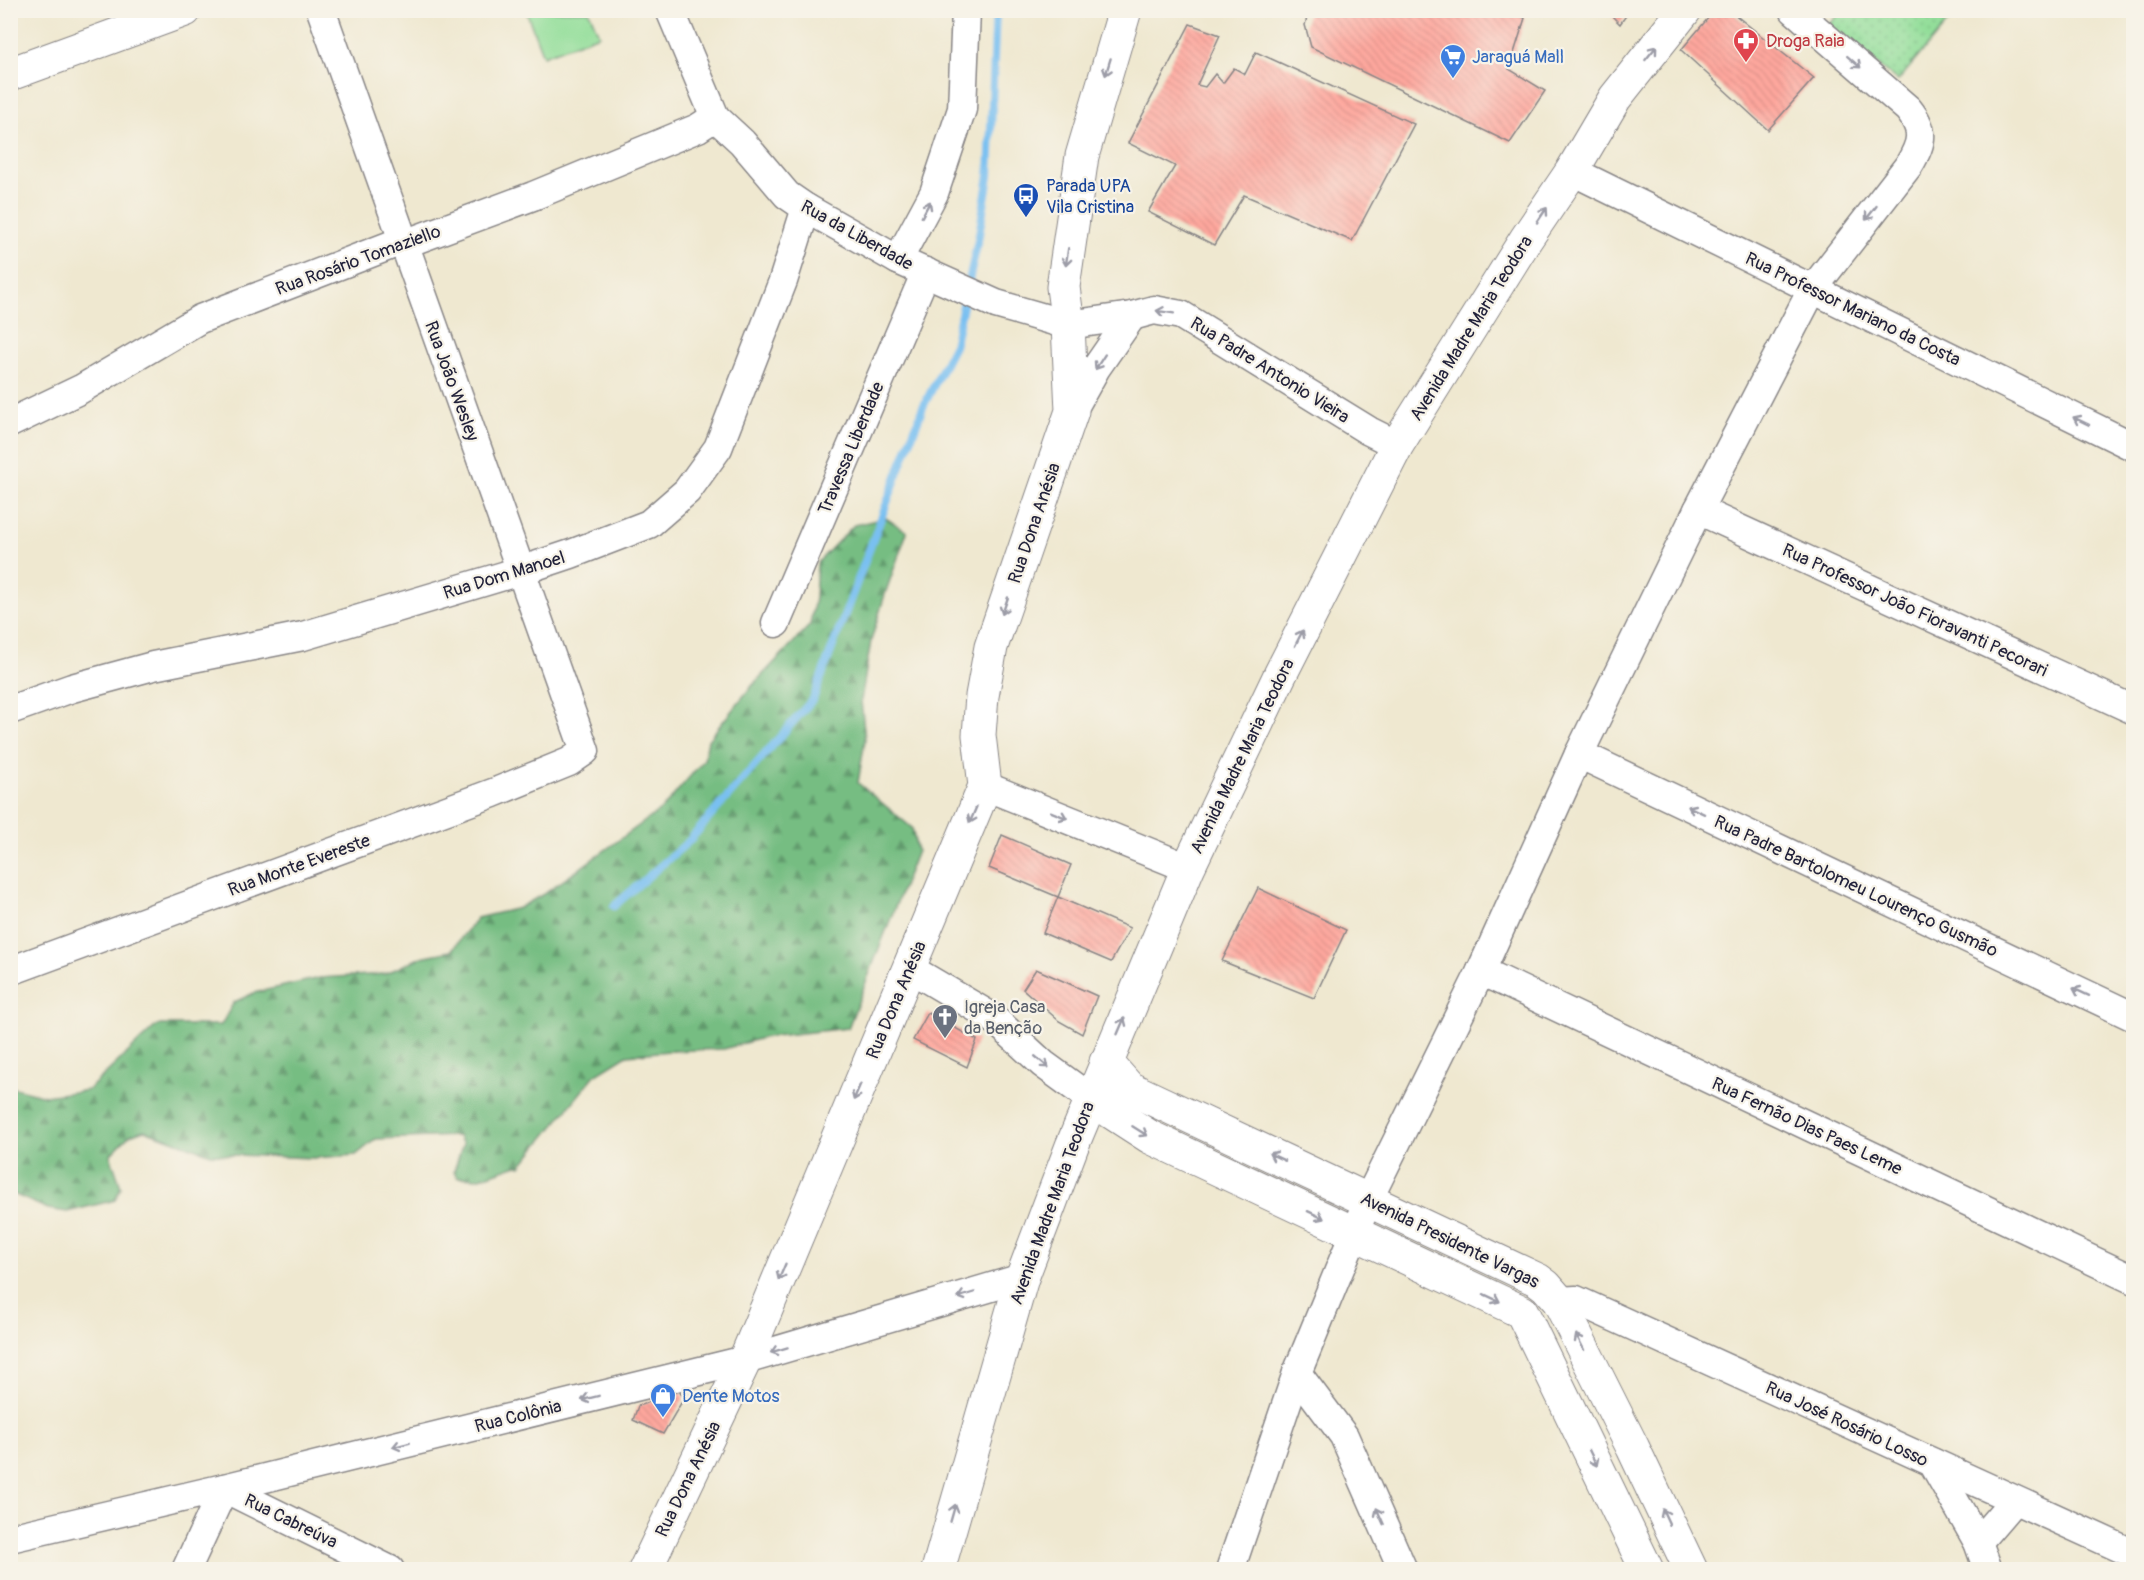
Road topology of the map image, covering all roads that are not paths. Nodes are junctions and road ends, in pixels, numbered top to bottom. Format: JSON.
{"nodes":[{"id":1,"x":185,"y":10,"type":"edge"},
{"id":2,"x":321,"y":10,"type":"edge"},
{"id":3,"x":670,"y":10,"type":"edge"},
{"id":4,"x":966,"y":10,"type":"edge"},
{"id":5,"x":1125,"y":10,"type":"edge"},
{"id":6,"x":1685,"y":10,"type":"edge"},
{"id":7,"x":1794,"y":10,"type":"edge"},
{"id":8,"x":131,"y":20,"type":"edge"},
{"id":9,"x":10,"y":74,"type":"edge"},
{"id":10,"x":715,"y":117,"type":"junction"},
{"id":11,"x":1572,"y":171,"type":"junction"},
{"id":12,"x":806,"y":208,"type":"junction"},
{"id":13,"x":404,"y":244,"type":"junction"},
{"id":14,"x":898,"y":260,"type":"junction"},
{"id":15,"x":935,"y":276,"type":"junction"},
{"id":16,"x":1812,"y":290,"type":"junction"},
{"id":17,"x":1132,"y":316,"type":"junction"},
{"id":18,"x":1068,"y":326,"type":"junction"},
{"id":19,"x":1072,"y":411,"type":"junction"},
{"id":20,"x":10,"y":423,"type":"edge"},
{"id":21,"x":1397,"y":445,"type":"junction"},
{"id":22,"x":2133,"y":447,"type":"edge"},
{"id":23,"x":1698,"y":510,"type":"junction"},
{"id":24,"x":520,"y":571,"type":"junction"},
{"id":25,"x":776,"y":623,"type":"dead end"},
{"id":26,"x":10,"y":710,"type":"edge"},
{"id":27,"x":2133,"y":710,"type":"edge"},
{"id":28,"x":585,"y":751,"type":"joint"},
{"id":29,"x":1579,"y":754,"type":"junction"},
{"id":30,"x":985,"y":786,"type":"junction"},
{"id":31,"x":1188,"y":868,"type":"junction"},
{"id":32,"x":909,"y":968,"type":"junction"},
{"id":33,"x":10,"y":971,"type":"edge"},
{"id":34,"x":1481,"y":971,"type":"junction"},
{"id":35,"x":2133,"y":1017,"type":"edge"},
{"id":36,"x":1106,"y":1062,"type":"junction"},
{"id":37,"x":1091,"y":1099,"type":"junction"},
{"id":38,"x":1368,"y":1200,"type":"junction"},
{"id":39,"x":1355,"y":1233,"type":"junction"},
{"id":40,"x":1022,"y":1278,"type":"junction"},
{"id":41,"x":2133,"y":1280,"type":"edge"},
{"id":42,"x":1559,"y":1301,"type":"junction"},
{"id":43,"x":745,"y":1360,"type":"junction"},
{"id":44,"x":1297,"y":1373,"type":"junction"},
{"id":45,"x":1933,"y":1463,"type":"junction"},
{"id":46,"x":224,"y":1488,"type":"junction"},
{"id":47,"x":2014,"y":1500,"type":"junction"},
{"id":48,"x":10,"y":1538,"type":"edge"},
{"id":49,"x":1978,"y":1542,"type":"junction"},
{"id":50,"x":2133,"y":1554,"type":"edge"},
{"id":51,"x":186,"y":1569,"type":"edge"},
{"id":52,"x":390,"y":1569,"type":"edge"},
{"id":53,"x":645,"y":1569,"type":"edge"},
{"id":54,"x":938,"y":1569,"type":"edge"},
{"id":55,"x":1230,"y":1569,"type":"edge"},
{"id":56,"x":1403,"y":1569,"type":"edge"},
{"id":57,"x":1647,"y":1569,"type":"edge"},
{"id":58,"x":1691,"y":1569,"type":"edge"},
{"id":59,"x":1988,"y":1569,"type":"edge"}],
"edges":[{"from":1,"to":8,"type":"street"},
{"from":2,"to":13,"type":"street","name":"Rua João Wesley"},
{"from":3,"to":10,"type":"street","name":"Rua da Liberdade"},
{"from":14,"to":4,"type":"street","one_way":true},
{"from":5,"to":18,"type":"street","name":"Rua Dona Anésia","one_way":true},
{"from":11,"to":6,"type":"street","name":"Avenida Madre Maria Teodora","one_way":true},
{"from":7,"to":16,"type":"street","one_way":true},
{"from":8,"to":9,"type":"street"},
{"from":10,"to":12,"type":"street","name":"Rua da Liberdade"},
{"from":10,"to":13,"type":"street","name":"Rua Rosário Tomaziello"},
{"from":11,"to":16,"type":"street","name":"Rua Professor Mariano da Costa"},
{"from":21,"to":11,"type":"street","name":"Avenida Madre Maria Teodora","one_way":true},
{"from":12,"to":14,"type":"street","name":"Rua da Liberdade"},
{"from":12,"to":24,"type":"street","name":"Rua Dom Manoel"},
{"from":13,"to":20,"type":"street","name":"Rua Rosário Tomaziello"},
{"from":13,"to":24,"type":"street","name":"Rua João Wesley"},
{"from":14,"to":15,"type":"street","name":"Rua da Liberdade"},
{"from":15,"to":18,"type":"street","name":"Rua da Liberdade"},
{"from":15,"to":25,"type":"street","name":"Travessa Liberdade"},
{"from":22,"to":16,"type":"street","name":"Rua Professor Mariano da Costa","one_way":true},
{"from":16,"to":23,"type":"street"},
{"from":17,"to":18,"type":"street","name":"Rua Padre Antonio Vieira"},
{"from":17,"to":19,"type":"street","name":"Rua Dona Anésia","one_way":true},
{"from":21,"to":17,"type":"street","name":"Rua Padre Antonio Vieira","one_way":true},
{"from":18,"to":19,"type":"street","name":"Rua Dona Anésia"},
{"from":19,"to":30,"type":"street","name":"Rua Dona Anésia","one_way":true},
{"from":31,"to":21,"type":"street","name":"Avenida Madre Maria Teodora","one_way":true},
{"from":23,"to":27,"type":"street","name":"Rua Professor João Fioravanti Pecorari"},
{"from":23,"to":29,"type":"street"},
{"from":24,"to":26,"type":"street","name":"Rua Dom Manoel"},
{"from":24,"to":28,"type":"street","name":"Rua João Wesley"},
{"from":28,"to":33,"type":"street","name":"Rua Monte Evereste"},
{"from":29,"to":34,"type":"street"},
{"from":35,"to":29,"type":"street","name":"Rua Padre Bartolomeu Lourenço Gusmão","one_way":true},
{"from":30,"to":31,"type":"street","one_way":true},
{"from":30,"to":32,"type":"street","name":"Rua Dona Anésia","one_way":true},
{"from":36,"to":31,"type":"street","name":"Avenida Madre Maria Teodora","one_way":true},
{"from":32,"to":37,"type":"street","one_way":true},
{"from":32,"to":43,"type":"street","name":"Rua Dona Anésia","one_way":true},
{"from":34,"to":38,"type":"street"},
{"from":34,"to":41,"type":"street","name":"Rua Fernão Dias Paes Leme"},
{"from":36,"to":37,"type":"street","name":"Avenida Madre Maria Teodora"},
{"from":38,"to":36,"type":"street","name":"Avenida Presidente Vargas","one_way":true},
{"from":37,"to":39,"type":"street","name":"Avenida Presidente Vargas","one_way":true},
{"from":37,"to":40,"type":"street","name":"Avenida Madre Maria Teodora"},
{"from":38,"to":39,"type":"street"},
{"from":38,"to":42,"type":"street","name":"Avenida Presidente Vargas"},
{"from":39,"to":44,"type":"street"},
{"from":39,"to":57,"type":"street","name":"Avenida Presidente Vargas","one_way":true},
{"from":40,"to":43,"type":"street","name":"Rua Colônia","one_way":true},
{"from":54,"to":40,"type":"street","name":"Avenida Madre Maria Teodora","one_way":true},
{"from":42,"to":45,"type":"street","name":"Rua José Rosário Losso"},
{"from":58,"to":42,"type":"street","name":"Avenida Presidente Vargas","one_way":true},
{"from":43,"to":46,"type":"street","name":"Rua Colônia","one_way":true},
{"from":43,"to":53,"type":"street","name":"Rua Dona Anésia"},
{"from":44,"to":55,"type":"street"},
{"from":56,"to":44,"type":"street","one_way":true},
{"from":45,"to":47,"type":"street","name":"Rua José Rosário Losso"},
{"from":45,"to":49,"type":"street"},
{"from":46,"to":48,"type":"street","name":"Rua Colônia"},
{"from":46,"to":51,"type":"street"},
{"from":46,"to":52,"type":"street","name":"Rua Cabreúva"},
{"from":47,"to":49,"type":"street"},
{"from":47,"to":50,"type":"street","name":"Rua José Rosário Losso"},
{"from":49,"to":59,"type":"street"}]}
